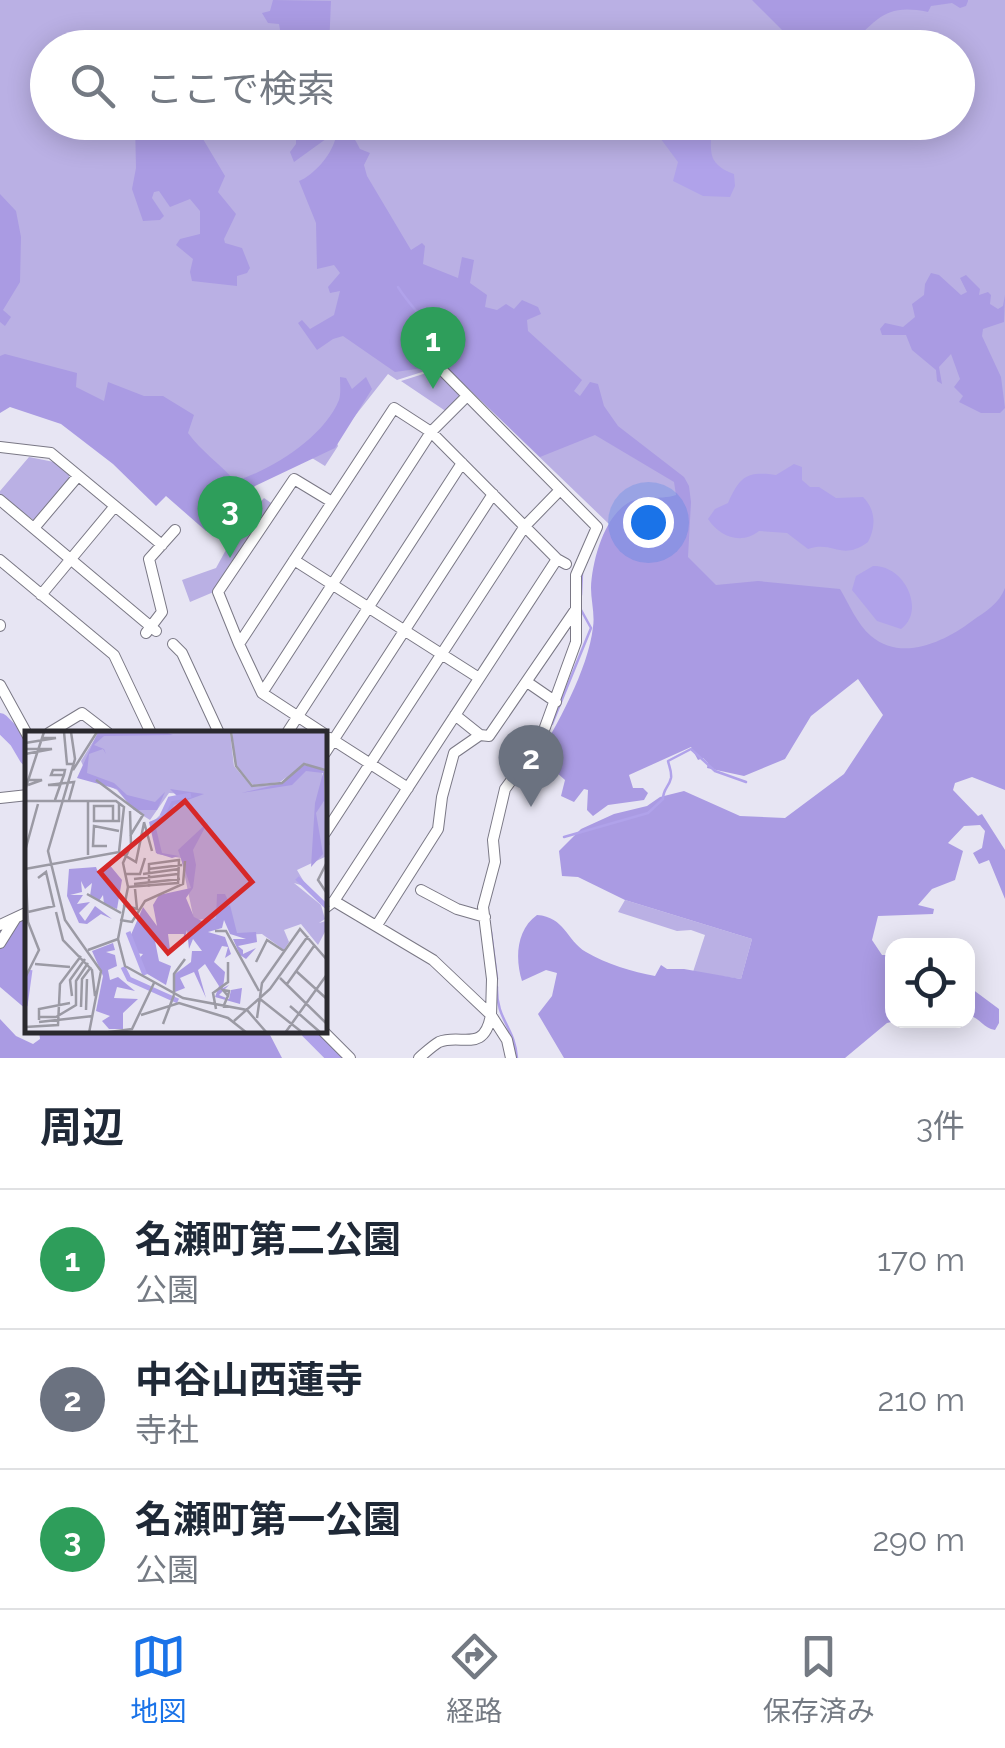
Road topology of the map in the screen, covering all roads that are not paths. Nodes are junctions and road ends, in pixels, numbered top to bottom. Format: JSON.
{"nodes":[{"id":1,"x":436,"y":365,"type":"dead end"},
{"id":2,"x":467,"y":396,"type":"junction"},
{"id":3,"x":432,"y":432,"type":"junction"},
{"id":4,"x":0,"y":446,"type":"edge"},
{"id":5,"x":462,"y":463,"type":"junction"},
{"id":6,"x":78,"y":476,"type":"junction"},
{"id":7,"x":560,"y":490,"type":"junction"},
{"id":8,"x":494,"y":494,"type":"junction"},
{"id":9,"x":0,"y":500,"type":"edge"},
{"id":10,"x":332,"y":502,"type":"junction"},
{"id":11,"x":115,"y":506,"type":"junction"},
{"id":12,"x":525,"y":526,"type":"junction"},
{"id":13,"x":34,"y":528,"type":"junction"},
{"id":14,"x":175,"y":530,"type":"dead end"},
{"id":15,"x":162,"y":545,"type":"junction"},
{"id":16,"x":71,"y":559,"type":"junction"},
{"id":17,"x":0,"y":560,"type":"edge"},
{"id":18,"x":294,"y":560,"type":"junction"},
{"id":19,"x":569,"y":566,"type":"junction"},
{"id":20,"x":332,"y":584,"type":"junction"},
{"id":21,"x":41,"y":594,"type":"junction"},
{"id":22,"x":368,"y":607,"type":"junction"},
{"id":23,"x":576,"y":608,"type":"junction"},
{"id":24,"x":404,"y":630,"type":"junction"},
{"id":25,"x":173,"y":644,"type":"dead end"},
{"id":26,"x":240,"y":644,"type":"junction"},
{"id":27,"x":441,"y":654,"type":"junction"},
{"id":28,"x":479,"y":678,"type":"junction"},
{"id":29,"x":527,"y":682,"type":"junction"},
{"id":30,"x":0,"y":685,"type":"edge"},
{"id":31,"x":262,"y":693,"type":"junction"},
{"id":32,"x":556,"y":702,"type":"junction"},
{"id":33,"x":455,"y":715,"type":"junction"},
{"id":34,"x":298,"y":717,"type":"junction"},
{"id":35,"x":25,"y":731,"type":"edge"},
{"id":36,"x":52,"y":731,"type":"edge"},
{"id":37,"x":105,"y":731,"type":"edge"},
{"id":38,"x":150,"y":731,"type":"edge"},
{"id":39,"x":219,"y":731,"type":"edge"},
{"id":40,"x":289,"y":731,"type":"edge"},
{"id":41,"x":319,"y":731,"type":"edge"},
{"id":42,"x":328,"y":735,"type":"edge"},
{"id":43,"x":480,"y":735,"type":"junction"},
{"id":44,"x":328,"y":737,"type":"edge"},
{"id":45,"x":370,"y":764,"type":"junction"},
{"id":46,"x":408,"y":788,"type":"junction"},
{"id":47,"x":328,"y":828,"type":"edge"},
{"id":48,"x":414,"y":886,"type":"junction"},
{"id":49,"x":330,"y":905,"type":"edge"},
{"id":50,"x":25,"y":913,"type":"edge"},
{"id":51,"x":485,"y":917,"type":"junction"},
{"id":52,"x":15,"y":918,"type":"junction"},
{"id":53,"x":0,"y":925,"type":"edge"},
{"id":54,"x":377,"y":925,"type":"junction"},
{"id":55,"x":0,"y":943,"type":"edge"},
{"id":56,"x":491,"y":1015,"type":"junction"},
{"id":57,"x":325,"y":1033,"type":"edge"},
{"id":58,"x":350,"y":1058,"type":"edge"},
{"id":59,"x":419,"y":1058,"type":"edge"},
{"id":60,"x":511,"y":1058,"type":"edge"}],
"edges":[{"from":1,"to":2,"type":"street"},
{"from":2,"to":3,"type":"street"},
{"from":2,"to":7,"type":"street"},
{"from":3,"to":5,"type":"street"},
{"from":3,"to":10,"type":"street"},
{"from":3,"to":20,"type":"street"},
{"from":4,"to":6,"type":"street"},
{"from":5,"to":8,"type":"street"},
{"from":5,"to":22,"type":"street"},
{"from":6,"to":11,"type":"street"},
{"from":6,"to":13,"type":"street"},
{"from":7,"to":12,"type":"street"},
{"from":7,"to":19,"type":"street"},
{"from":8,"to":12,"type":"street"},
{"from":8,"to":24,"type":"street"},
{"from":9,"to":13,"type":"street"},
{"from":10,"to":18,"type":"street"},
{"from":10,"to":26,"type":"street"},
{"from":11,"to":15,"type":"street"},
{"from":11,"to":16,"type":"street"},
{"from":12,"to":19,"type":"street"},
{"from":12,"to":27,"type":"street"},
{"from":13,"to":16,"type":"street"},
{"from":14,"to":15,"type":"street"},
{"from":15,"to":16,"type":"street"},
{"from":16,"to":21,"type":"street"},
{"from":17,"to":21,"type":"street"},
{"from":18,"to":20,"type":"street"},
{"from":18,"to":26,"type":"street"},
{"from":19,"to":23,"type":"street"},
{"from":19,"to":28,"type":"street"},
{"from":20,"to":22,"type":"street"},
{"from":20,"to":31,"type":"street"},
{"from":21,"to":38,"type":"street"},
{"from":22,"to":24,"type":"street"},
{"from":22,"to":34,"type":"street"},
{"from":23,"to":29,"type":"street"},
{"from":23,"to":32,"type":"street"},
{"from":24,"to":27,"type":"street"},
{"from":24,"to":42,"type":"street"},
{"from":25,"to":39,"type":"street"},
{"from":26,"to":31,"type":"street"},
{"from":27,"to":28,"type":"street"},
{"from":27,"to":45,"type":"street"},
{"from":28,"to":33,"type":"street"},
{"from":29,"to":32,"type":"street"},
{"from":29,"to":43,"type":"street"},
{"from":30,"to":35,"type":"street"},
{"from":31,"to":34,"type":"street"},
{"from":32,"to":51,"type":"street"},
{"from":33,"to":43,"type":"street"},
{"from":33,"to":46,"type":"street"},
{"from":34,"to":40,"type":"street"},
{"from":34,"to":41,"type":"street"},
{"from":36,"to":37,"type":"street"},
{"from":43,"to":48,"type":"street"},
{"from":44,"to":45,"type":"street"},
{"from":45,"to":46,"type":"street"},
{"from":45,"to":47,"type":"street"},
{"from":46,"to":49,"type":"street"},
{"from":48,"to":51,"type":"street"},
{"from":48,"to":54,"type":"street"},
{"from":49,"to":54,"type":"street"},
{"from":50,"to":52,"type":"street"},
{"from":51,"to":56,"type":"street"},
{"from":52,"to":53,"type":"street"},
{"from":52,"to":55,"type":"street"},
{"from":54,"to":56,"type":"street"},
{"from":56,"to":59,"type":"street"},
{"from":56,"to":60,"type":"street"},
{"from":57,"to":58,"type":"street"}]}
